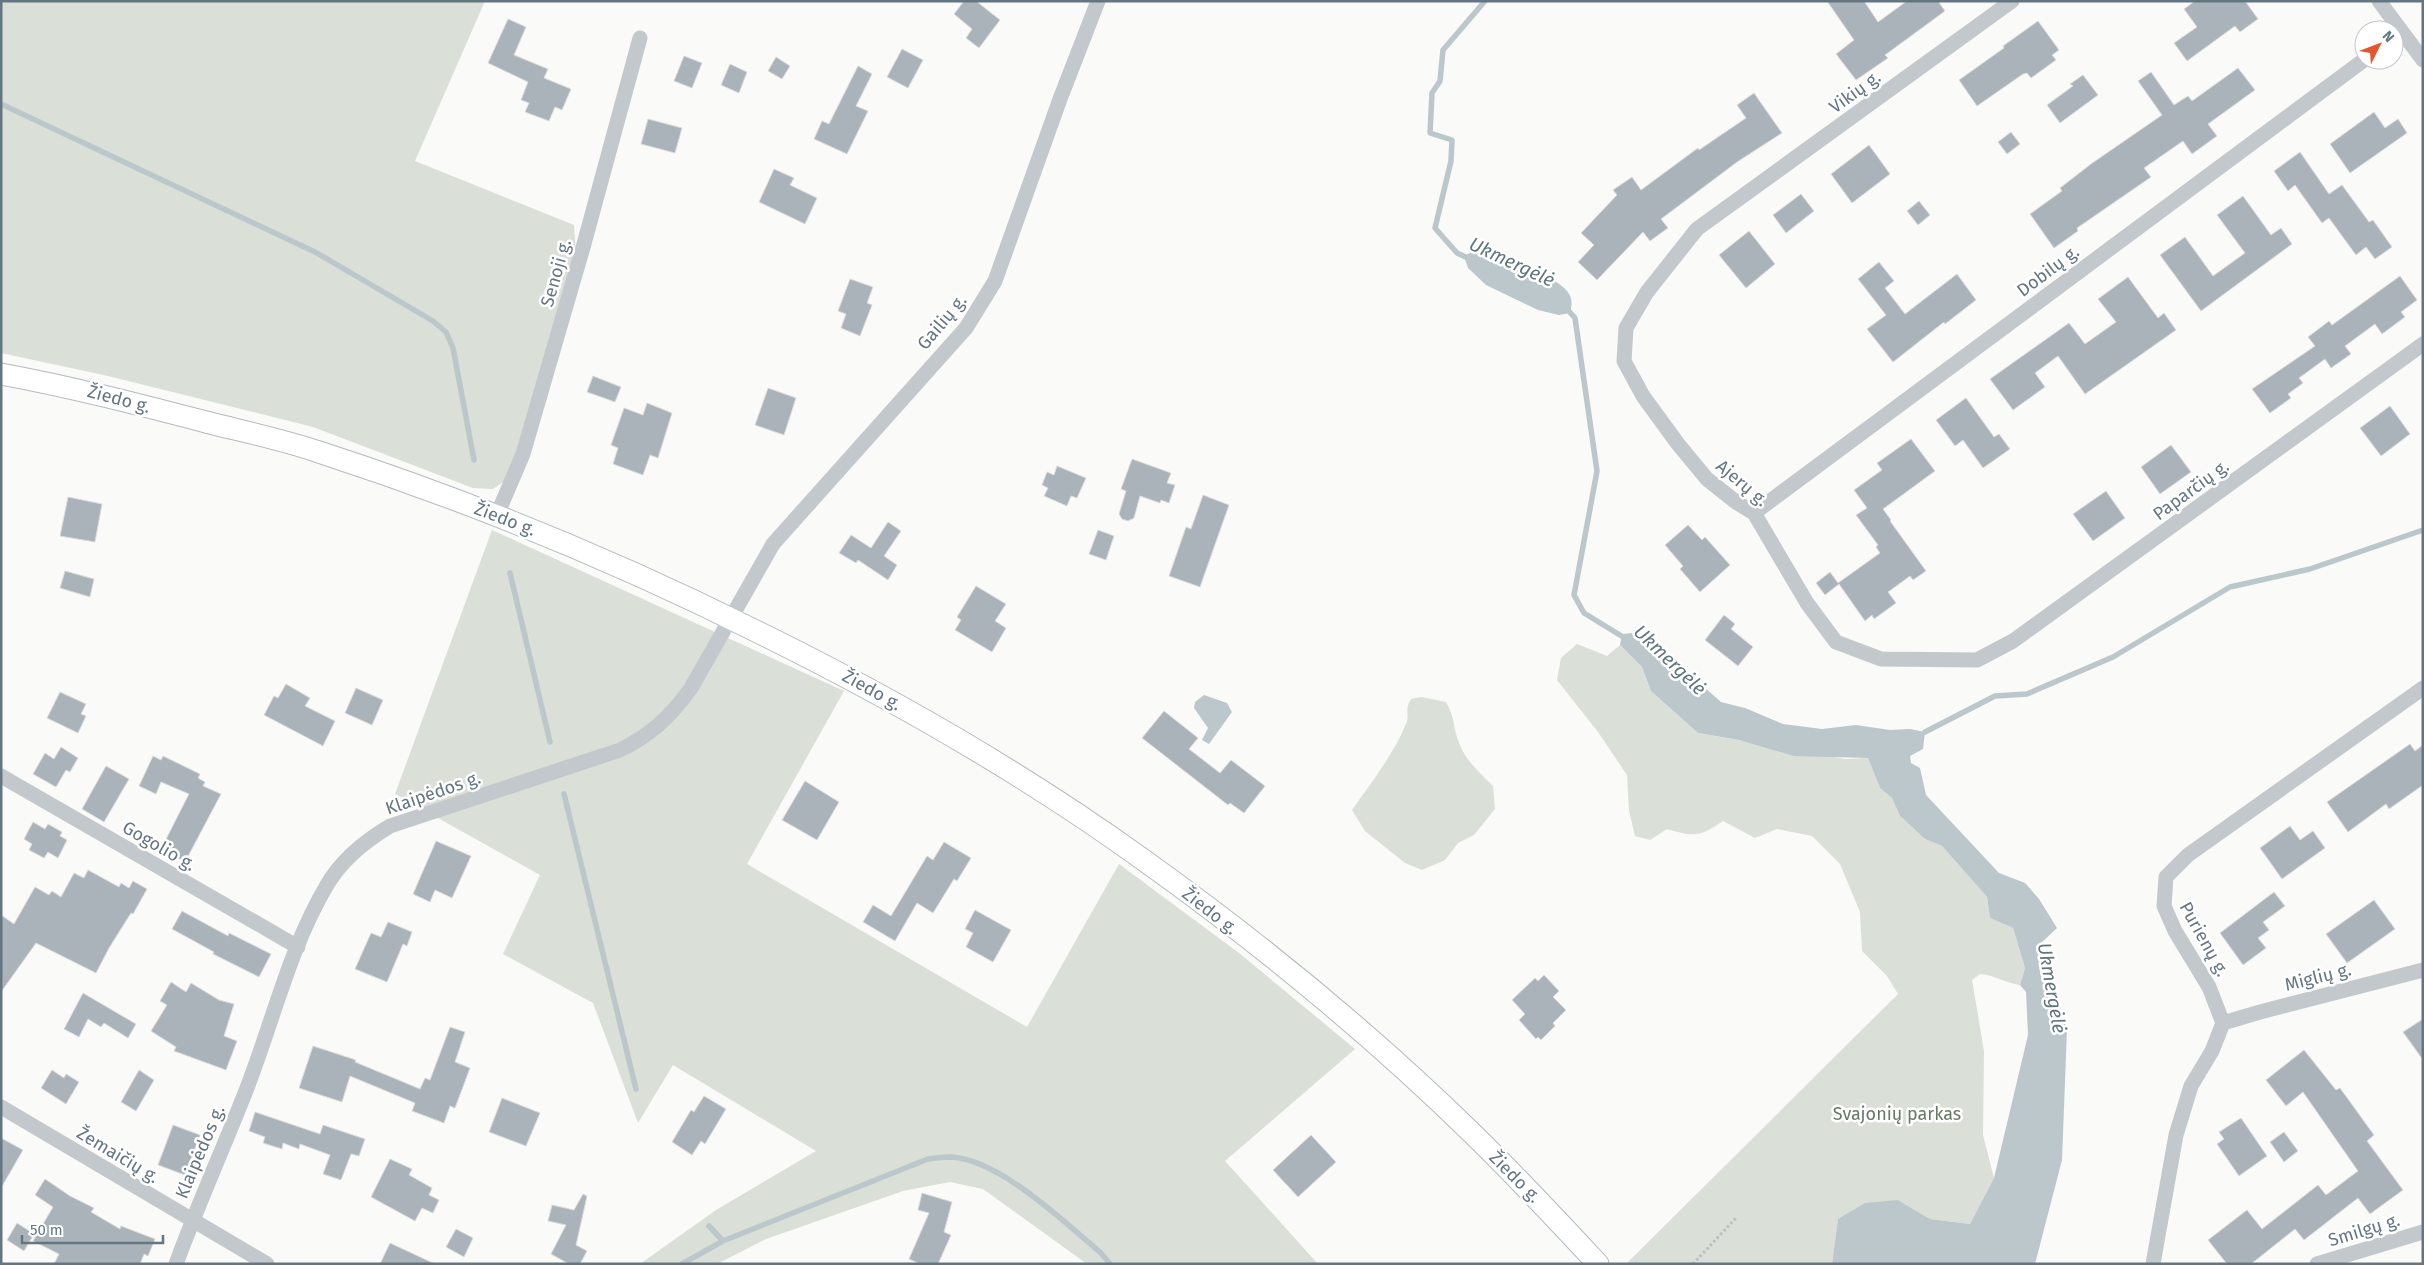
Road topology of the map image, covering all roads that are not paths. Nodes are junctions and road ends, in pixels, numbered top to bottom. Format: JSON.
{"nodes":[{"id":1,"x":1098,"y":1,"type":"edge"},
{"id":2,"x":2012,"y":1,"type":"edge"},
{"id":3,"x":2379,"y":1,"type":"edge"},
{"id":4,"x":2390,"y":20,"type":"edge"},
{"id":5,"x":640,"y":38,"type":"dead end"},
{"id":6,"x":2404,"y":41,"type":"edge"},
{"id":7,"x":2423,"y":60,"type":"edge"},
{"id":8,"x":2354,"y":67,"type":"edge"},
{"id":9,"x":1719,"y":213,"type":"joint"},
{"id":10,"x":2423,"y":344,"type":"edge"},
{"id":11,"x":1,"y":374,"type":"edge"},
{"id":12,"x":1754,"y":513,"type":"junction"},
{"id":13,"x":497,"y":515,"type":"junction"},
{"id":14,"x":731,"y":618,"type":"junction"},
{"id":15,"x":1977,"y":660,"type":"joint"},
{"id":16,"x":2423,"y":688,"type":"edge"},
{"id":17,"x":1,"y":776,"type":"edge"},
{"id":18,"x":298,"y":947,"type":"junction"},
{"id":19,"x":2423,"y":970,"type":"edge"},
{"id":20,"x":2223,"y":1024,"type":"junction"},
{"id":21,"x":1,"y":1107,"type":"edge"},
{"id":22,"x":192,"y":1221,"type":"junction"},
{"id":23,"x":2423,"y":1232,"type":"edge"},
{"id":24,"x":176,"y":1264,"type":"edge"},
{"id":25,"x":268,"y":1264,"type":"edge"},
{"id":26,"x":1598,"y":1264,"type":"edge"},
{"id":27,"x":2153,"y":1264,"type":"edge"},
{"id":28,"x":2317,"y":1264,"type":"edge"}],
"edges":[{"from":1,"to":14,"type":"street","name":"Gailių g."},
{"from":2,"to":9,"type":"street","name":"Vikių g."},
{"from":3,"to":4,"type":"street"},
{"from":5,"to":13,"type":"street","name":"Senoji g."},
{"from":6,"to":7,"type":"street"},
{"from":8,"to":12,"type":"street","name":"Dobilų g."},
{"from":9,"to":12,"type":"street","name":"Ajerų g."},
{"from":10,"to":15,"type":"street","name":"Paparčių g."},
{"from":11,"to":13,"type":"street","name":"Žiedo g."},
{"from":12,"to":15,"type":"street","name":"Ajerų g."},
{"from":13,"to":14,"type":"street","name":"Žiedo g."},
{"from":14,"to":18,"type":"street","name":"Klaipėdos g."},
{"from":14,"to":26,"type":"street","name":"Žiedo g."},
{"from":16,"to":20,"type":"street","name":"Purienų g."},
{"from":17,"to":18,"type":"street","name":"Gogolio g."},
{"from":18,"to":22,"type":"street","name":"Klaipėdos g."},
{"from":19,"to":20,"type":"street","name":"Miglių g."},
{"from":20,"to":27,"type":"street"},
{"from":21,"to":22,"type":"street","name":"Žemaičių g."},
{"from":22,"to":24,"type":"street","name":"Klaipėdos g."},
{"from":22,"to":25,"type":"street","name":"Žemaičių g."},
{"from":23,"to":28,"type":"street","name":"Smilgų g."}]}
